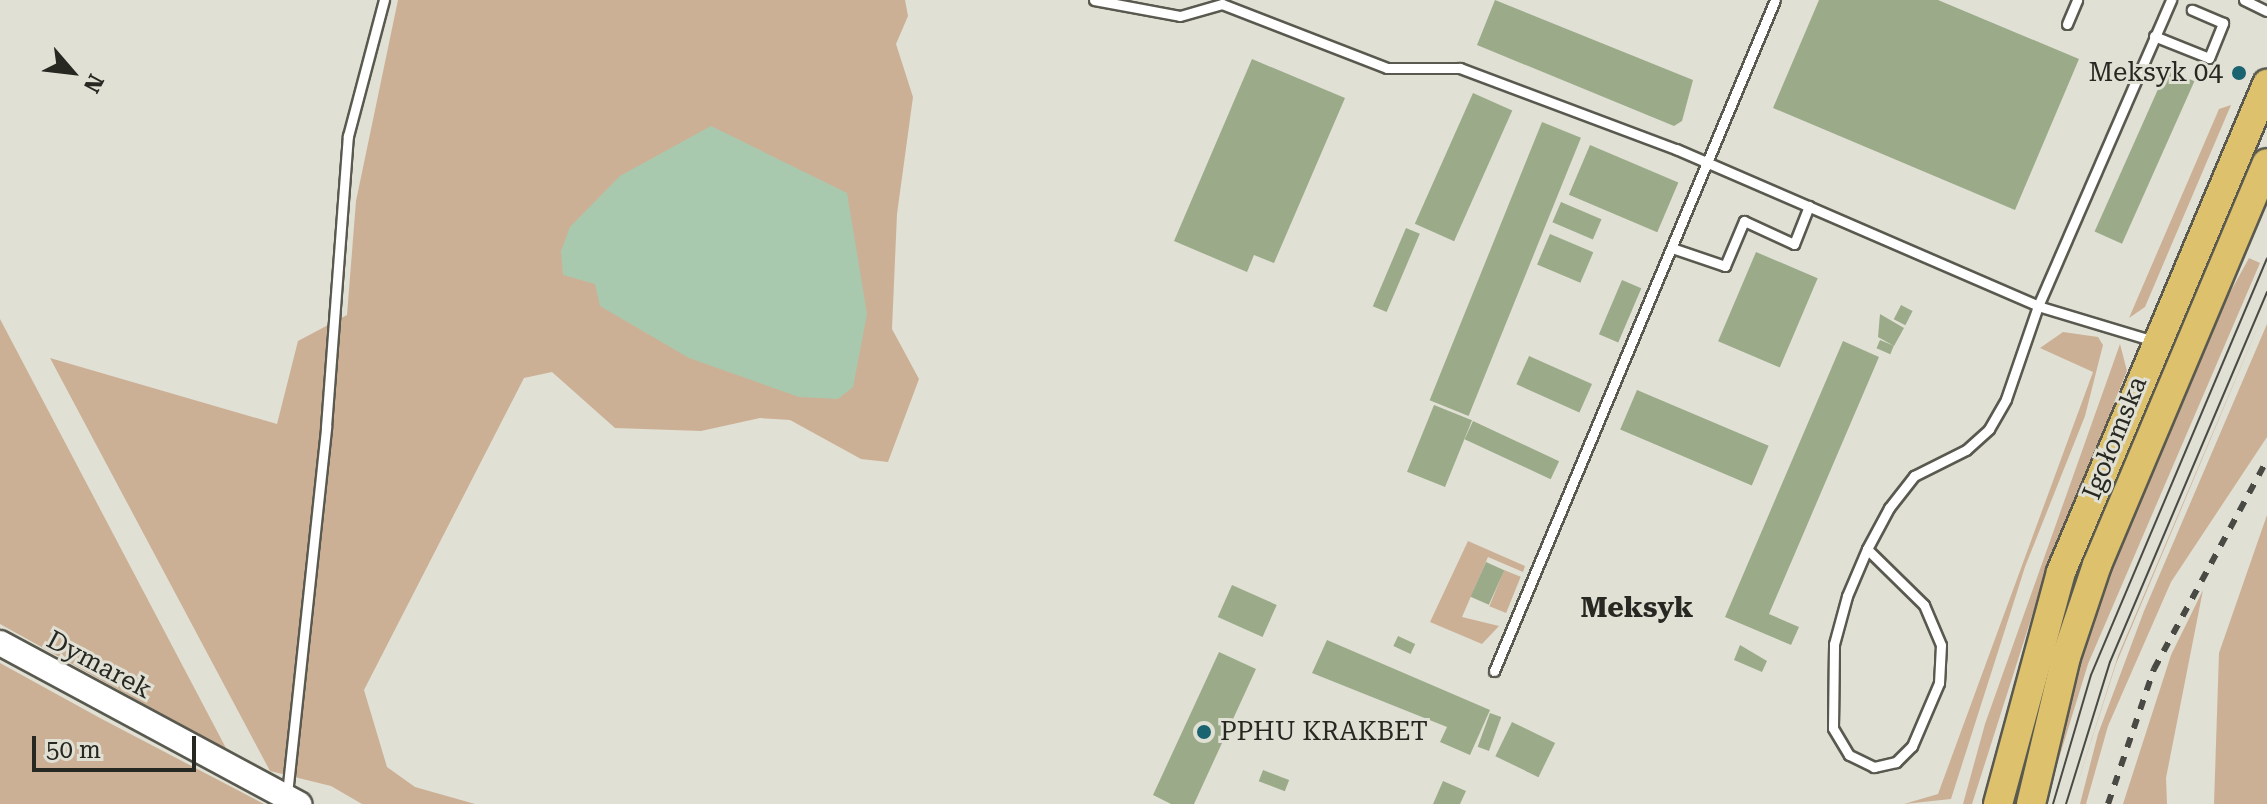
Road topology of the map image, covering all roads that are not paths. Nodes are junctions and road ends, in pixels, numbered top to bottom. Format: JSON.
{"nodes":[{"id":1,"x":384,"y":0,"type":"edge"},
{"id":2,"x":1094,"y":0,"type":"edge"},
{"id":3,"x":1775,"y":0,"type":"edge"},
{"id":4,"x":2077,"y":0,"type":"edge"},
{"id":5,"x":2171,"y":0,"type":"edge"},
{"id":6,"x":2244,"y":0,"type":"edge"},
{"id":7,"x":2192,"y":10,"type":"dead end"},
{"id":8,"x":2267,"y":11,"type":"edge"},
{"id":9,"x":2067,"y":24,"type":"dead end"},
{"id":10,"x":2154,"y":36,"type":"junction"},
{"id":11,"x":2267,"y":84,"type":"edge"},
{"id":12,"x":1706,"y":162,"type":"junction"},
{"id":13,"x":2267,"y":163,"type":"edge"},
{"id":14,"x":1809,"y":206,"type":"junction"},
{"id":15,"x":1672,"y":248,"type":"junction"},
{"id":16,"x":2038,"y":306,"type":"junction"},
{"id":17,"x":2154,"y":341,"type":"junction"},
{"id":18,"x":1867,"y":549,"type":"junction"},
{"id":19,"x":0,"y":643,"type":"edge"},
{"id":20,"x":1494,"y":671,"type":"dead end"},
{"id":21,"x":293,"y":801,"type":"edge"},
{"id":22,"x":1998,"y":804,"type":"edge"},
{"id":23,"x":2031,"y":804,"type":"edge"}],
"edges":[{"from":1,"to":21,"type":"lane"},
{"from":2,"to":12,"type":"lane"},
{"from":3,"to":12,"type":"lane"},
{"from":4,"to":9,"type":"lane"},
{"from":5,"to":10,"type":"lane"},
{"from":6,"to":8,"type":"lane"},
{"from":7,"to":10,"type":"lane"},
{"from":10,"to":16,"type":"lane"},
{"from":11,"to":17,"type":"main road","name":"Igołomska"},
{"from":12,"to":14,"type":"lane"},
{"from":12,"to":15,"type":"lane"},
{"from":13,"to":23,"type":"main road","name":"Igołomska"},
{"from":14,"to":15,"type":"lane"},
{"from":14,"to":16,"type":"lane"},
{"from":15,"to":20,"type":"lane"},
{"from":16,"to":17,"type":"lane"},
{"from":16,"to":18,"type":"lane"},
{"from":17,"to":22,"type":"main road","name":"Igołomska"},
{"from":18,"to":18,"type":"lane"},
{"from":19,"to":21,"type":"street","name":"Dymarek"}]}
